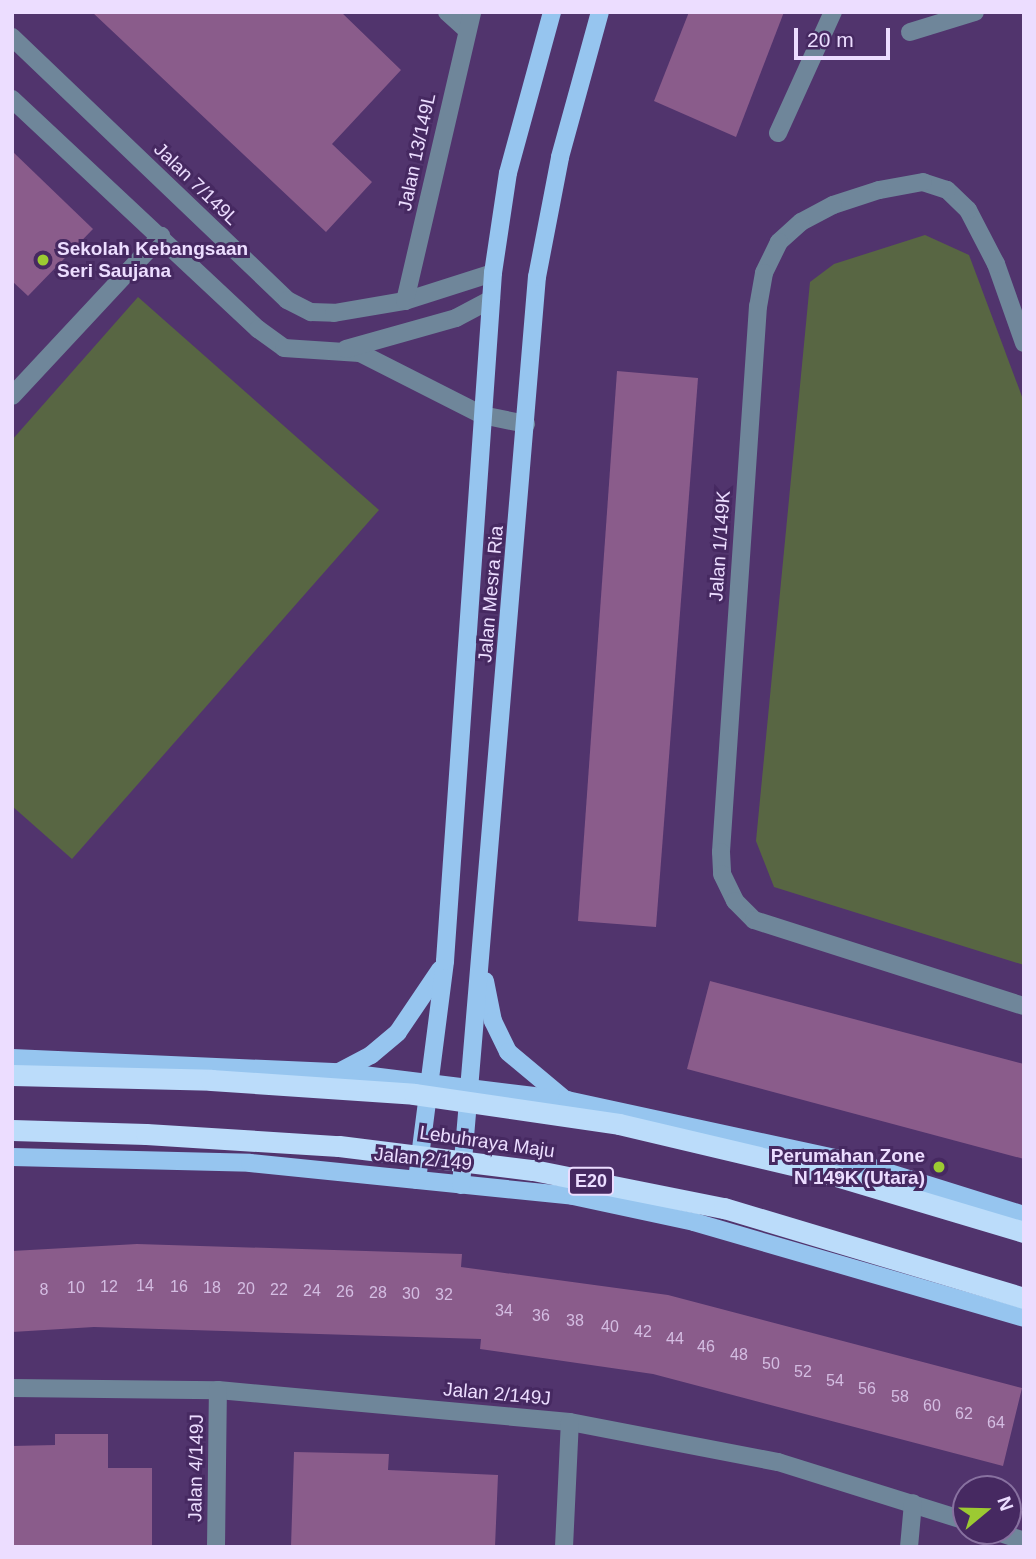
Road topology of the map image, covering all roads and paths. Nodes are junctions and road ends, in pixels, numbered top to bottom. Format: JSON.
{"nodes":[{"id":1,"x":447,"y":12,"type":"edge"},
{"id":2,"x":552,"y":12,"type":"edge"},
{"id":3,"x":600,"y":12,"type":"edge"},
{"id":4,"x":833,"y":12,"type":"edge"},
{"id":5,"x":975,"y":12,"type":"edge"},
{"id":6,"x":469,"y":21,"type":"edge"},
{"id":7,"x":910,"y":32,"type":"dead end"},
{"id":8,"x":12,"y":37,"type":"edge"},
{"id":9,"x":12,"y":99,"type":"edge"},
{"id":10,"x":778,"y":133,"type":"dead end"},
{"id":11,"x":161,"y":236,"type":"junction"},
{"id":12,"x":493,"y":273,"type":"junction"},
{"id":13,"x":491,"y":299,"type":"junction"},
{"id":14,"x":405,"y":301,"type":"junction"},
{"id":15,"x":1024,"y":343,"type":"edge"},
{"id":16,"x":335,"y":352,"type":"junction"},
{"id":17,"x":12,"y":396,"type":"edge"},
{"id":18,"x":482,"y":415,"type":"junction"},
{"id":19,"x":526,"y":424,"type":"junction"},
{"id":20,"x":445,"y":961,"type":"junction"},
{"id":21,"x":482,"y":964,"type":"junction"},
{"id":22,"x":1024,"y":1006,"type":"edge"},
{"id":23,"x":12,"y":1058,"type":"edge"},
{"id":24,"x":338,"y":1072,"type":"junction"},
{"id":25,"x":12,"y":1075,"type":"edge"},
{"id":26,"x":430,"y":1080,"type":"junction"},
{"id":27,"x":469,"y":1086,"type":"junction"},
{"id":28,"x":566,"y":1100,"type":"junction"},
{"id":29,"x":12,"y":1130,"type":"edge"},
{"id":30,"x":12,"y":1157,"type":"edge"},
{"id":31,"x":417,"y":1180,"type":"junction"},
{"id":32,"x":460,"y":1185,"type":"junction"},
{"id":33,"x":1024,"y":1215,"type":"edge"},
{"id":34,"x":1024,"y":1233,"type":"edge"},
{"id":35,"x":1024,"y":1298,"type":"edge"},
{"id":36,"x":1024,"y":1318,"type":"edge"},
{"id":37,"x":12,"y":1388,"type":"edge"},
{"id":38,"x":218,"y":1390,"type":"junction"},
{"id":39,"x":570,"y":1422,"type":"junction"},
{"id":40,"x":913,"y":1503,"type":"junction"},
{"id":41,"x":952,"y":1516,"type":"edge"},
{"id":42,"x":216,"y":1547,"type":"edge"},
{"id":43,"x":564,"y":1547,"type":"edge"},
{"id":44,"x":909,"y":1547,"type":"edge"}],
"edges":[{"from":1,"to":6,"type":"street"},
{"from":2,"to":12,"type":"main road","name":"Jalan Mesra Ria"},
{"from":3,"to":19,"type":"main road","name":"Jalan Mesra Ria"},
{"from":4,"to":10,"type":"street"},
{"from":5,"to":7,"type":"street"},
{"from":6,"to":14,"type":"street","name":"Jalan 13/149L"},
{"from":8,"to":14,"type":"street","name":"Jalan 7/149L"},
{"from":9,"to":11,"type":"street"},
{"from":11,"to":16,"type":"street"},
{"from":11,"to":17,"type":"street"},
{"from":12,"to":13,"type":"main road","name":"Jalan Mesra Ria"},
{"from":12,"to":14,"type":"street","name":"Jalan 7/149L"},
{"from":13,"to":16,"type":"street"},
{"from":13,"to":18,"type":"main road","name":"Jalan Mesra Ria"},
{"from":15,"to":22,"type":"street","name":"Jalan 1/149K"},
{"from":16,"to":18,"type":"street"},
{"from":18,"to":19,"type":"street"},
{"from":18,"to":20,"type":"main road","name":"Jalan Mesra Ria"},
{"from":19,"to":21,"type":"main road","name":"Jalan Mesra Ria"},
{"from":20,"to":24,"type":"main road"},
{"from":20,"to":26,"type":"main road","name":"Jalan Mesra Ria"},
{"from":21,"to":27,"type":"main road","name":"Jalan Mesra Ria"},
{"from":21,"to":28,"type":"main road"},
{"from":23,"to":24,"type":"main road"},
{"from":24,"to":26,"type":"main road"},
{"from":25,"to":34,"type":"highway","name":"Lebuhraya Maju","bridge":true},
{"from":26,"to":27,"type":"main road"},
{"from":26,"to":31,"type":"main road","name":"Jalan Mesra Ria"},
{"from":27,"to":28,"type":"main road"},
{"from":27,"to":32,"type":"main road","name":"Jalan Mesra Ria"},
{"from":28,"to":33,"type":"main road"},
{"from":29,"to":35,"type":"highway","name":"Lebuhraya Maju","number":"E20","bridge":true},
{"from":30,"to":31,"type":"main road","name":"Jalan 2/149"},
{"from":31,"to":32,"type":"main road","name":"Jalan 2/149"},
{"from":32,"to":36,"type":"main road","name":"Jalan 2/149"},
{"from":37,"to":38,"type":"street","name":"Jalan 2/149J"},
{"from":38,"to":39,"type":"street","name":"Jalan 2/149J"},
{"from":38,"to":42,"type":"street","name":"Jalan 4/149J"},
{"from":39,"to":40,"type":"street","name":"Jalan 2/149J"},
{"from":39,"to":43,"type":"street"},
{"from":40,"to":41,"type":"street","name":"Jalan 2/149J"},
{"from":40,"to":44,"type":"street"}]}
